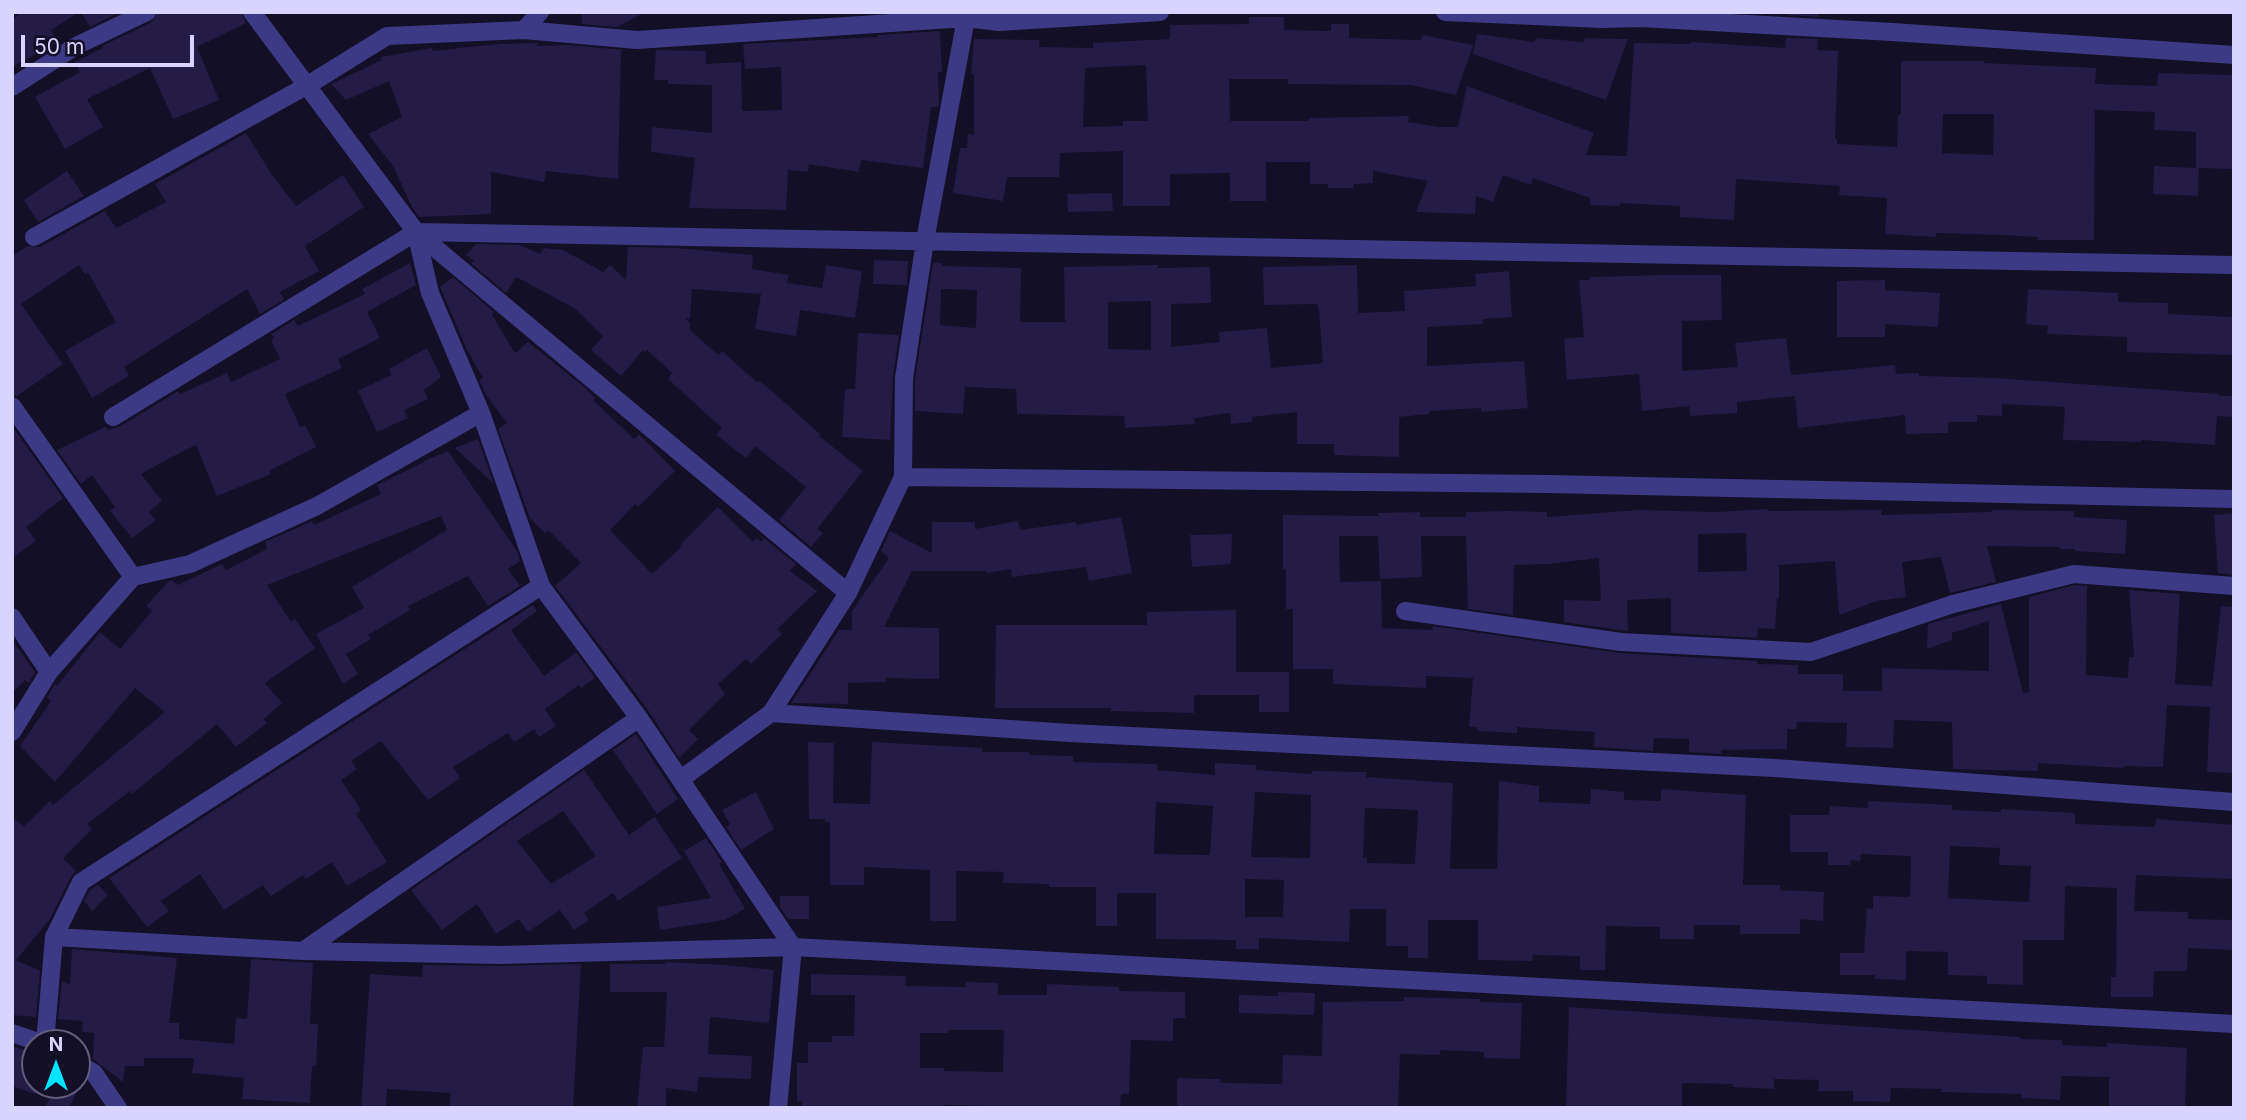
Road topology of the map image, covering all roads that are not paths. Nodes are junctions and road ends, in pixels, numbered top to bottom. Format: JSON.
{"nodes":[{"id":1,"x":147,"y":12,"type":"edge"},
{"id":2,"x":252,"y":12,"type":"edge"},
{"id":3,"x":540,"y":12,"type":"edge"},
{"id":4,"x":1160,"y":12,"type":"edge"},
{"id":5,"x":1445,"y":12,"type":"edge"},
{"id":6,"x":1642,"y":15,"type":"edge"},
{"id":7,"x":1598,"y":16,"type":"edge"},
{"id":8,"x":998,"y":17,"type":"edge"},
{"id":9,"x":966,"y":18,"type":"junction"},
{"id":10,"x":524,"y":30,"type":"junction"},
{"id":11,"x":2234,"y":55,"type":"edge"},
{"id":12,"x":308,"y":85,"type":"junction"},
{"id":13,"x":12,"y":87,"type":"edge"},
{"id":14,"x":416,"y":232,"type":"junction"},
{"id":15,"x":34,"y":237,"type":"dead end"},
{"id":16,"x":925,"y":241,"type":"junction"},
{"id":17,"x":2234,"y":265,"type":"edge"},
{"id":18,"x":12,"y":406,"type":"edge"},
{"id":19,"x":481,"y":413,"type":"junction"},
{"id":20,"x":113,"y":417,"type":"dead end"},
{"id":21,"x":903,"y":477,"type":"junction"},
{"id":22,"x":2234,"y":499,"type":"edge"},
{"id":23,"x":133,"y":577,"type":"junction"},
{"id":24,"x":541,"y":586,"type":"junction"},
{"id":25,"x":2234,"y":586,"type":"edge"},
{"id":26,"x":848,"y":593,"type":"junction"},
{"id":27,"x":1405,"y":611,"type":"dead end"},
{"id":28,"x":12,"y":617,"type":"edge"},
{"id":29,"x":49,"y":672,"type":"junction"},
{"id":30,"x":771,"y":713,"type":"junction"},
{"id":31,"x":639,"y":718,"type":"junction"},
{"id":32,"x":12,"y":732,"type":"edge"},
{"id":33,"x":681,"y":779,"type":"junction"},
{"id":34,"x":2234,"y":802,"type":"edge"},
{"id":35,"x":54,"y":937,"type":"junction"},
{"id":36,"x":793,"y":947,"type":"junction"},
{"id":37,"x":303,"y":951,"type":"junction"},
{"id":38,"x":2234,"y":1024,"type":"edge"},
{"id":39,"x":44,"y":1029,"type":"edge"},
{"id":40,"x":91,"y":1071,"type":"edge"},
{"id":41,"x":118,"y":1108,"type":"edge"},
{"id":42,"x":778,"y":1108,"type":"edge"}],
"edges":[{"from":1,"to":13,"type":"street"},
{"from":2,"to":12,"type":"street"},
{"from":3,"to":10,"type":"street"},
{"from":4,"to":8,"type":"street"},
{"from":5,"to":7,"type":"street"},
{"from":6,"to":7,"type":"street"},
{"from":6,"to":11,"type":"street"},
{"from":8,"to":9,"type":"street"},
{"from":9,"to":10,"type":"street"},
{"from":9,"to":16,"type":"street"},
{"from":10,"to":12,"type":"street"},
{"from":12,"to":14,"type":"street"},
{"from":12,"to":15,"type":"street"},
{"from":14,"to":16,"type":"street"},
{"from":14,"to":19,"type":"street"},
{"from":14,"to":20,"type":"street"},
{"from":14,"to":26,"type":"street"},
{"from":16,"to":17,"type":"street"},
{"from":16,"to":21,"type":"street"},
{"from":18,"to":23,"type":"street"},
{"from":19,"to":23,"type":"street"},
{"from":19,"to":24,"type":"street"},
{"from":21,"to":22,"type":"street"},
{"from":21,"to":26,"type":"street"},
{"from":23,"to":29,"type":"street"},
{"from":24,"to":31,"type":"street"},
{"from":24,"to":35,"type":"street"},
{"from":25,"to":27,"type":"street"},
{"from":26,"to":30,"type":"street"},
{"from":28,"to":29,"type":"street"},
{"from":29,"to":32,"type":"street"},
{"from":30,"to":33,"type":"street"},
{"from":30,"to":34,"type":"street"},
{"from":31,"to":33,"type":"street"},
{"from":31,"to":37,"type":"street"},
{"from":33,"to":36,"type":"street"},
{"from":35,"to":37,"type":"street"},
{"from":35,"to":39,"type":"street"},
{"from":36,"to":37,"type":"street"},
{"from":36,"to":38,"type":"street"},
{"from":36,"to":42,"type":"street"},
{"from":40,"to":41,"type":"street"}]}
